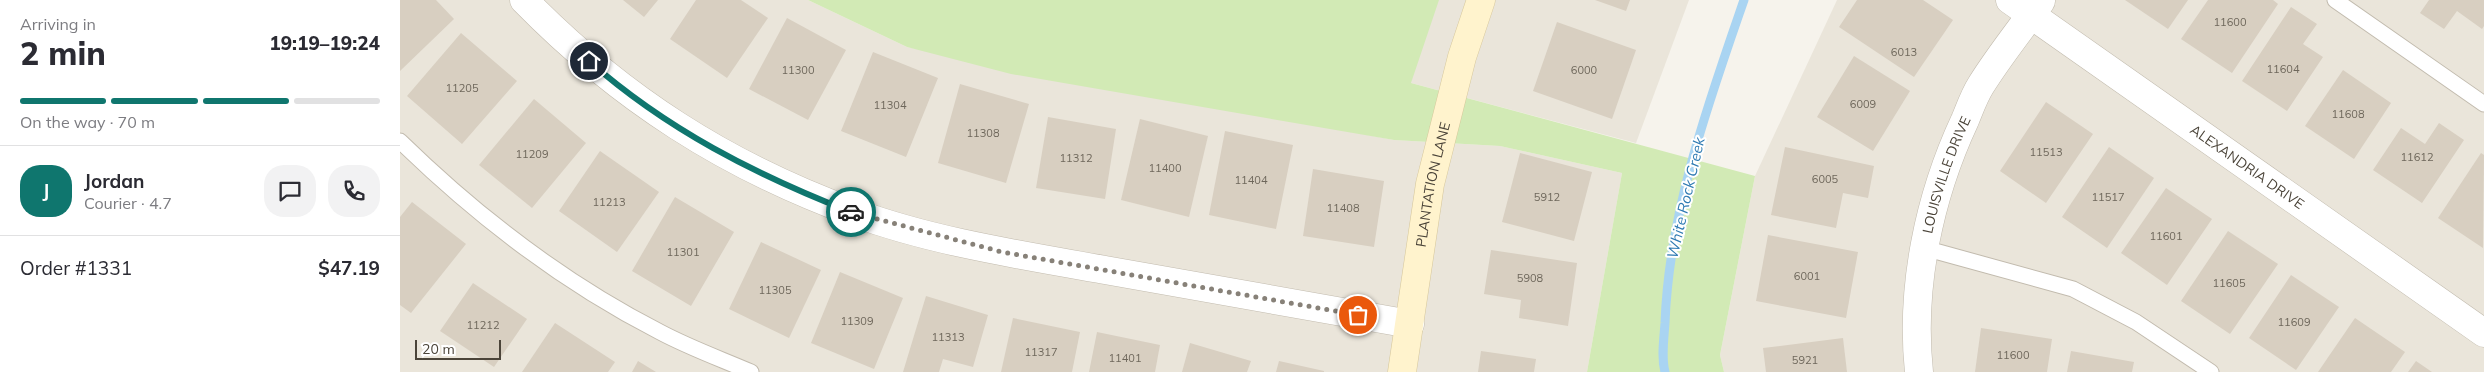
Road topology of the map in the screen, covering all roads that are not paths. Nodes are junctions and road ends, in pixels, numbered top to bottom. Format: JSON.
{"nodes":[{"id":1,"x":524,"y":0,"type":"edge"},
{"id":2,"x":1480,"y":0,"type":"edge"},
{"id":3,"x":2335,"y":0,"type":"edge"},
{"id":4,"x":2027,"y":5,"type":"edge"},
{"id":5,"x":2484,"y":104,"type":"edge"},
{"id":6,"x":400,"y":141,"type":"edge"},
{"id":7,"x":1924,"y":248,"type":"junction"},
{"id":8,"x":1410,"y":324,"type":"junction"},
{"id":9,"x":2484,"y":333,"type":"edge"},
{"id":10,"x":751,"y":372,"type":"edge"},
{"id":11,"x":1402,"y":372,"type":"edge"},
{"id":12,"x":1919,"y":372,"type":"edge"},
{"id":13,"x":2211,"y":372,"type":"edge"}],
"edges":[{"from":1,"to":8,"type":"street"},
{"from":2,"to":8,"type":"street","name":"PLANTATION LANE"},
{"from":3,"to":5,"type":"lane"},
{"from":4,"to":7,"type":"street","name":"LOUISVILLE DRIVE"},
{"from":4,"to":9,"type":"street","name":"ALEXANDRIA DRIVE"},
{"from":6,"to":10,"type":"lane"},
{"from":7,"to":12,"type":"street","name":"LOUISVILLE DRIVE"},
{"from":7,"to":13,"type":"lane"},
{"from":8,"to":11,"type":"street","name":"PLANTATION LANE"}]}
